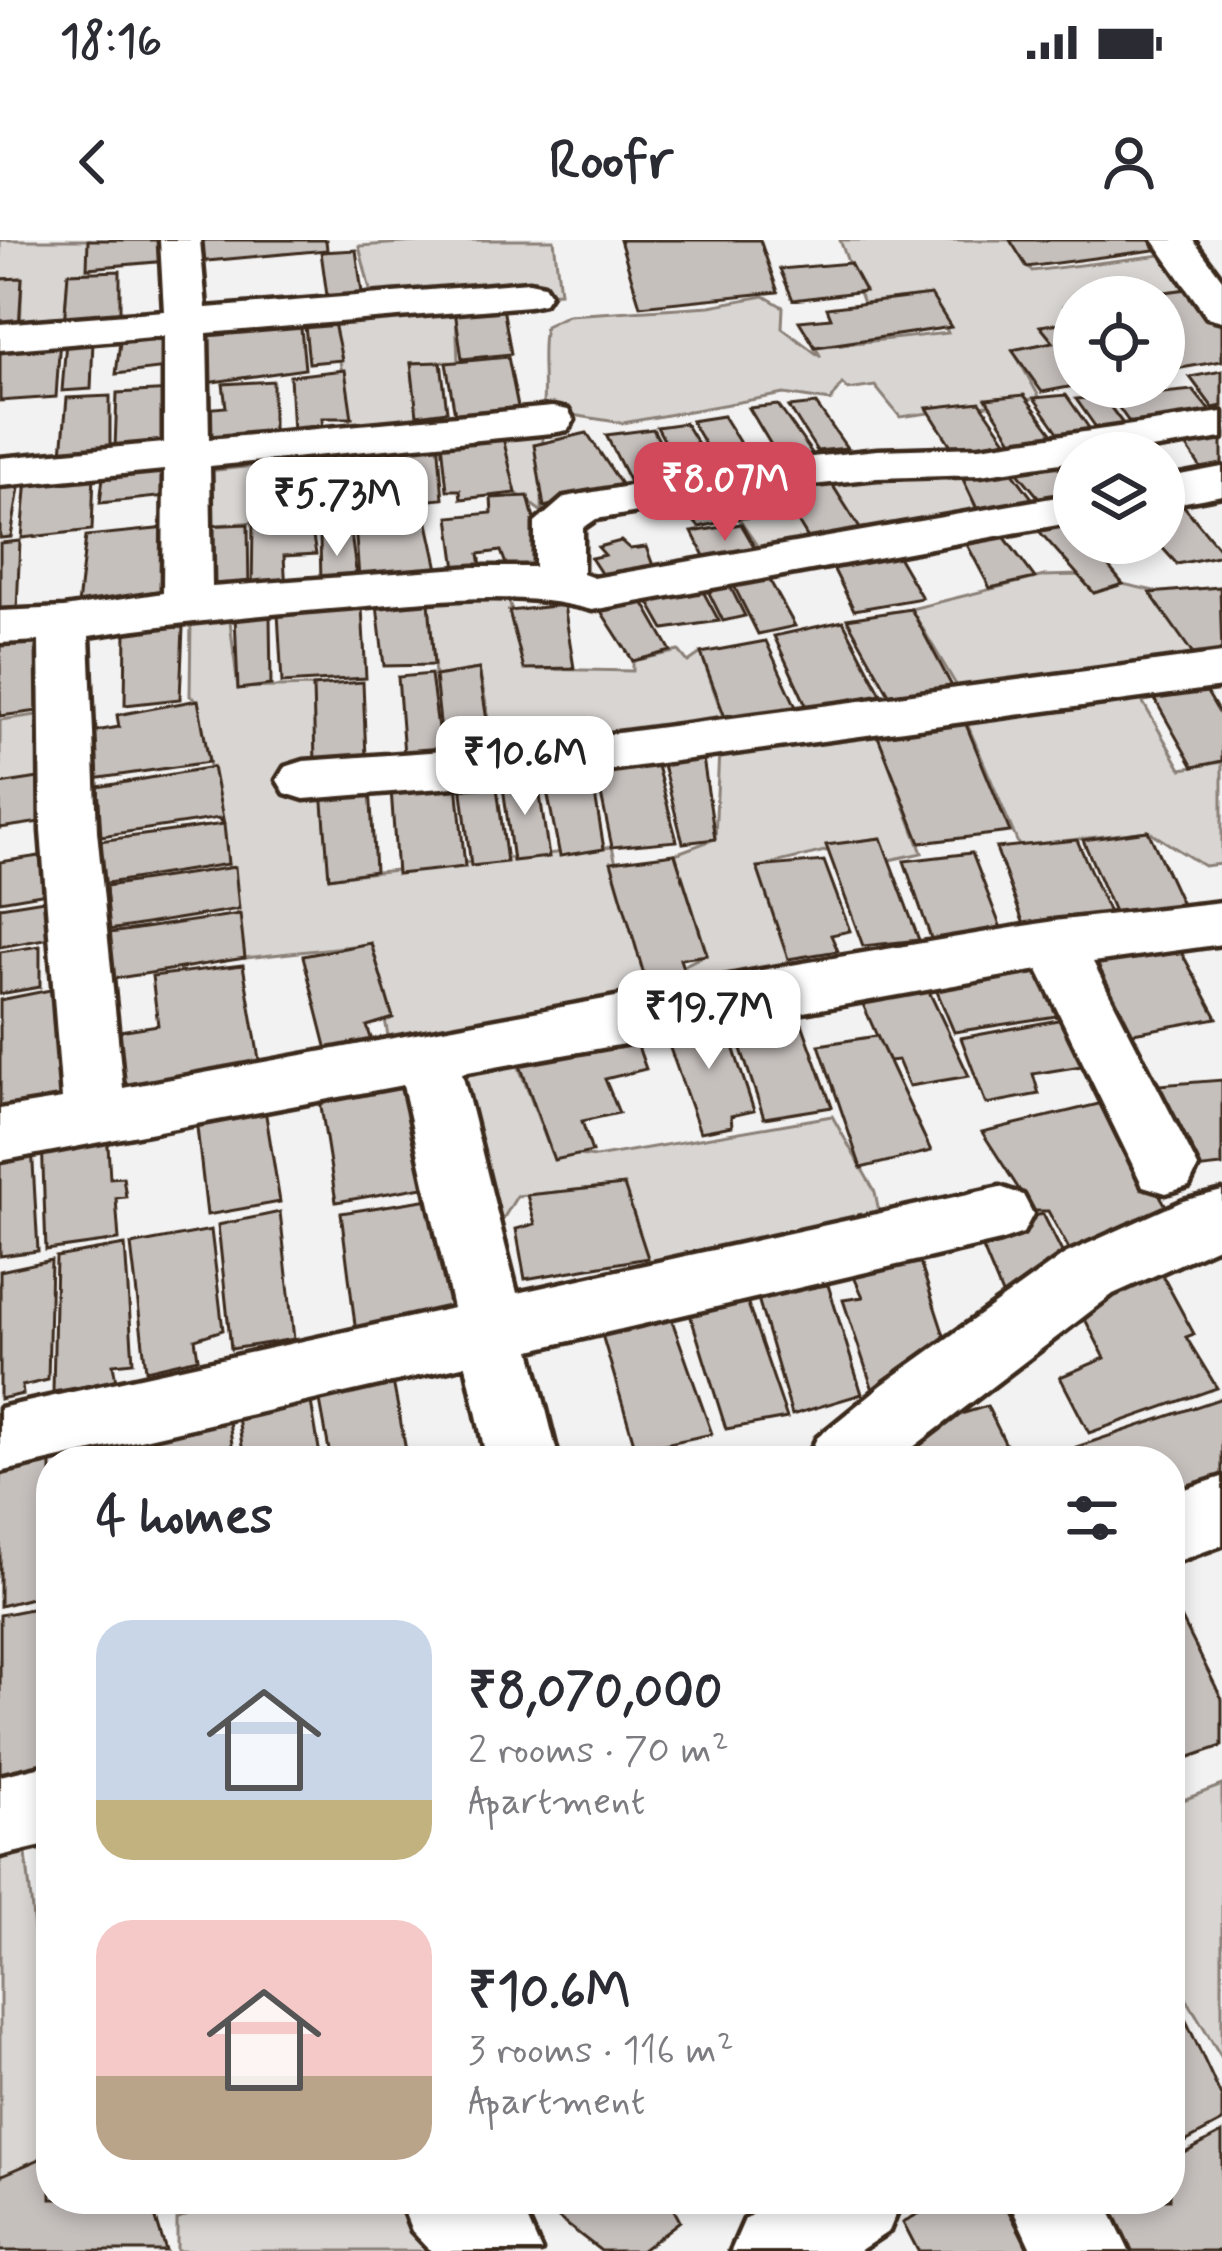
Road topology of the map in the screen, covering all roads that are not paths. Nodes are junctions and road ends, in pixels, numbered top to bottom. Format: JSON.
{"nodes":[{"id":1,"x":180,"y":240,"type":"edge"},
{"id":2,"x":1173,"y":240,"type":"edge"},
{"id":3,"x":529,"y":294,"type":"dead end"},
{"id":4,"x":1222,"y":308,"type":"edge"},
{"id":5,"x":184,"y":322,"type":"junction"},
{"id":6,"x":0,"y":338,"type":"edge"},
{"id":7,"x":552,"y":420,"type":"dead end"},
{"id":8,"x":1222,"y":425,"type":"edge"},
{"id":9,"x":185,"y":457,"type":"junction"},
{"id":10,"x":0,"y":472,"type":"edge"},
{"id":11,"x":1222,"y":481,"type":"edge"},
{"id":12,"x":1185,"y":488,"type":"edge"},
{"id":13,"x":1053,"y":512,"type":"edge"},
{"id":14,"x":559,"y":583,"type":"junction"},
{"id":15,"x":188,"y":605,"type":"junction"},
{"id":16,"x":64,"y":624,"type":"junction"},
{"id":17,"x":0,"y":627,"type":"edge"},
{"id":18,"x":1222,"y":670,"type":"edge"},
{"id":19,"x":304,"y":779,"type":"dead end"},
{"id":20,"x":1222,"y":923,"type":"edge"},
{"id":21,"x":1054,"y":943,"type":"junction"},
{"id":22,"x":426,"y":1053,"type":"junction"},
{"id":23,"x":94,"y":1119,"type":"junction"},
{"id":24,"x":0,"y":1135,"type":"edge"},
{"id":25,"x":1166,"y":1167,"type":"dead end"},
{"id":26,"x":1000,"y":1214,"type":"dead end"},
{"id":27,"x":1222,"y":1218,"type":"edge"},
{"id":28,"x":489,"y":1329,"type":"junction"},
{"id":29,"x":0,"y":1440,"type":"edge"},
{"id":30,"x":519,"y":1446,"type":"edge"},
{"id":31,"x":860,"y":1446,"type":"edge"},
{"id":32,"x":1222,"y":1511,"type":"edge"},
{"id":33,"x":1185,"y":1524,"type":"edge"},
{"id":34,"x":36,"y":1808,"type":"edge"},
{"id":35,"x":0,"y":1816,"type":"edge"},
{"id":36,"x":459,"y":2214,"type":"edge"},
{"id":37,"x":833,"y":2214,"type":"edge"},
{"id":38,"x":1062,"y":2214,"type":"edge"},
{"id":39,"x":495,"y":2251,"type":"edge"},
{"id":40,"x":777,"y":2251,"type":"edge"},
{"id":41,"x":1083,"y":2251,"type":"edge"}],
"edges":[{"from":1,"to":5,"type":"main road"},
{"from":2,"to":4,"type":"main road"},
{"from":3,"to":5,"type":"main road"},
{"from":5,"to":6,"type":"main road"},
{"from":5,"to":9,"type":"main road"},
{"from":7,"to":9,"type":"main road"},
{"from":8,"to":14,"type":"main road"},
{"from":9,"to":10,"type":"main road"},
{"from":9,"to":15,"type":"main road"},
{"from":11,"to":12,"type":"main road"},
{"from":13,"to":14,"type":"main road"},
{"from":14,"to":15,"type":"main road"},
{"from":15,"to":16,"type":"main road"},
{"from":16,"to":17,"type":"main road"},
{"from":16,"to":23,"type":"main road"},
{"from":18,"to":19,"type":"main road"},
{"from":20,"to":21,"type":"main road"},
{"from":21,"to":22,"type":"main road"},
{"from":21,"to":25,"type":"main road"},
{"from":22,"to":23,"type":"main road"},
{"from":22,"to":28,"type":"main road"},
{"from":23,"to":24,"type":"main road"},
{"from":26,"to":28,"type":"main road"},
{"from":27,"to":31,"type":"main road"},
{"from":28,"to":29,"type":"main road"},
{"from":28,"to":30,"type":"main road"},
{"from":32,"to":33,"type":"main road"},
{"from":34,"to":35,"type":"main road"},
{"from":36,"to":39,"type":"main road"},
{"from":37,"to":40,"type":"main road"},
{"from":38,"to":41,"type":"main road"}]}
